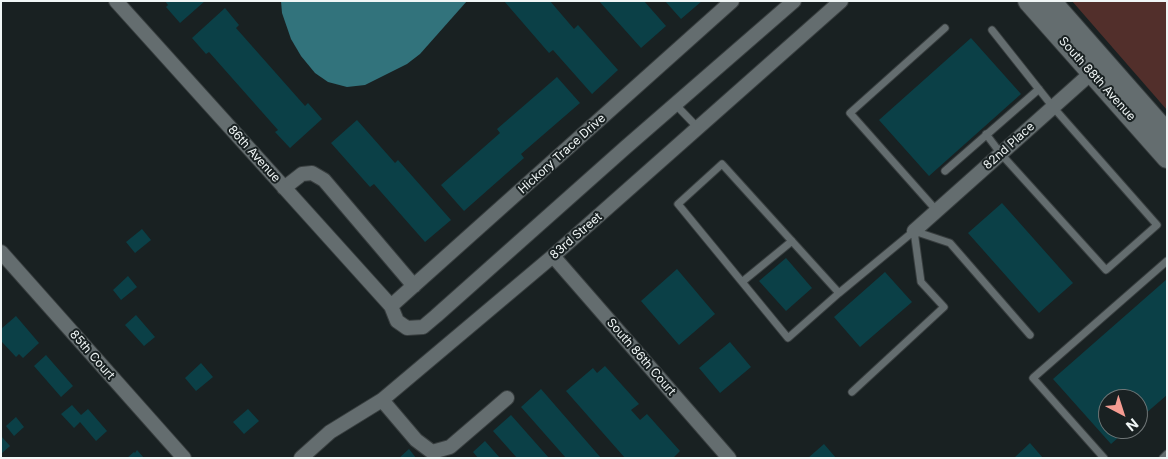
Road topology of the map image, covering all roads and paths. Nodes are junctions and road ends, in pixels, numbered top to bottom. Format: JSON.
{"nodes":[{"id":1,"x":116,"y":1,"type":"edge"},
{"id":2,"x":732,"y":1,"type":"edge"},
{"id":3,"x":794,"y":1,"type":"edge"},
{"id":4,"x":841,"y":1,"type":"edge"},
{"id":5,"x":1028,"y":1,"type":"edge"},
{"id":6,"x":1051,"y":1,"type":"edge"},
{"id":7,"x":945,"y":28,"type":"dead end"},
{"id":8,"x":992,"y":30,"type":"dead end"},
{"id":9,"x":1098,"y":67,"type":"junction"},
{"id":10,"x":1039,"y":89,"type":"junction"},
{"id":11,"x":676,"y":104,"type":"junction"},
{"id":12,"x":1053,"y":107,"type":"junction"},
{"id":13,"x":698,"y":128,"type":"junction"},
{"id":14,"x":1167,"y":133,"type":"edge"},
{"id":15,"x":986,"y":134,"type":"junction"},
{"id":16,"x":1001,"y":154,"type":"junction"},
{"id":17,"x":1167,"y":158,"type":"edge"},
{"id":18,"x":945,"y":171,"type":"dead end"},
{"id":19,"x":284,"y":188,"type":"junction"},
{"id":20,"x":937,"y":211,"type":"junction"},
{"id":21,"x":914,"y":231,"type":"junction"},
{"id":22,"x":792,"y":241,"type":"junction"},
{"id":23,"x":1,"y":252,"type":"edge"},
{"id":24,"x":553,"y":256,"type":"junction"},
{"id":25,"x":1167,"y":261,"type":"edge"},
{"id":26,"x":742,"y":282,"type":"junction"},
{"id":27,"x":414,"y":286,"type":"junction"},
{"id":28,"x":839,"y":293,"type":"junction"},
{"id":29,"x":391,"y":306,"type":"junction"},
{"id":30,"x":1030,"y":335,"type":"dead end"},
{"id":31,"x":852,"y":392,"type":"dead end"},
{"id":32,"x":507,"y":398,"type":"dead end"},
{"id":33,"x":382,"y":400,"type":"junction"},
{"id":34,"x":1167,"y":454,"type":"edge"},
{"id":35,"x":184,"y":458,"type":"edge"},
{"id":36,"x":301,"y":458,"type":"edge"},
{"id":37,"x":730,"y":458,"type":"edge"},
{"id":38,"x":1104,"y":458,"type":"edge"},
{"id":39,"x":1163,"y":458,"type":"edge"}],
"edges":[{"from":1,"to":19,"type":"street","name":"86th Avenue"},
{"from":2,"to":27,"type":"street","name":"Hickory Trace Drive"},
{"from":3,"to":11,"type":"street","name":"86th Avenue"},
{"from":4,"to":13,"type":"street","name":"83rd Street"},
{"from":5,"to":9,"type":"street","name":"South 88th Avenue"},
{"from":6,"to":9,"type":"street","name":"South 88th Avenue"},
{"from":7,"to":20,"type":"lane"},
{"from":8,"to":10,"type":"lane"},
{"from":9,"to":12,"type":"street","name":"82nd Place"},
{"from":9,"to":14,"type":"street","name":"South 88th Avenue"},
{"from":9,"to":17,"type":"street","name":"South 88th Avenue"},
{"from":10,"to":12,"type":"lane"},
{"from":10,"to":15,"type":"lane"},
{"from":11,"to":13,"type":"lane"},
{"from":11,"to":29,"type":"street","name":"86th Avenue"},
{"from":12,"to":16,"type":"street","name":"82nd Place"},
{"from":12,"to":16,"type":"lane"},
{"from":13,"to":24,"type":"street","name":"83rd Street"},
{"from":15,"to":16,"type":"lane"},
{"from":15,"to":18,"type":"lane"},
{"from":16,"to":20,"type":"street","name":"82nd Place"},
{"from":19,"to":27,"type":"street"},
{"from":19,"to":29,"type":"street","name":"86th Avenue"},
{"from":20,"to":21,"type":"street","name":"82nd Place"},
{"from":21,"to":28,"type":"lane"},
{"from":21,"to":30,"type":"lane"},
{"from":21,"to":31,"type":"lane"},
{"from":22,"to":26,"type":"lane"},
{"from":22,"to":26,"type":"lane"},
{"from":22,"to":28,"type":"lane"},
{"from":23,"to":35,"type":"street","name":"85th Court"},
{"from":24,"to":33,"type":"street","name":"83rd Street"},
{"from":24,"to":37,"type":"street","name":"South 86th Court"},
{"from":25,"to":38,"type":"lane"},
{"from":26,"to":28,"type":"lane"},
{"from":27,"to":29,"type":"street","name":"Hickory Trace Drive"},
{"from":32,"to":33,"type":"street"},
{"from":33,"to":36,"type":"street","name":"83rd Street"},
{"from":34,"to":39,"type":"lane"}]}
